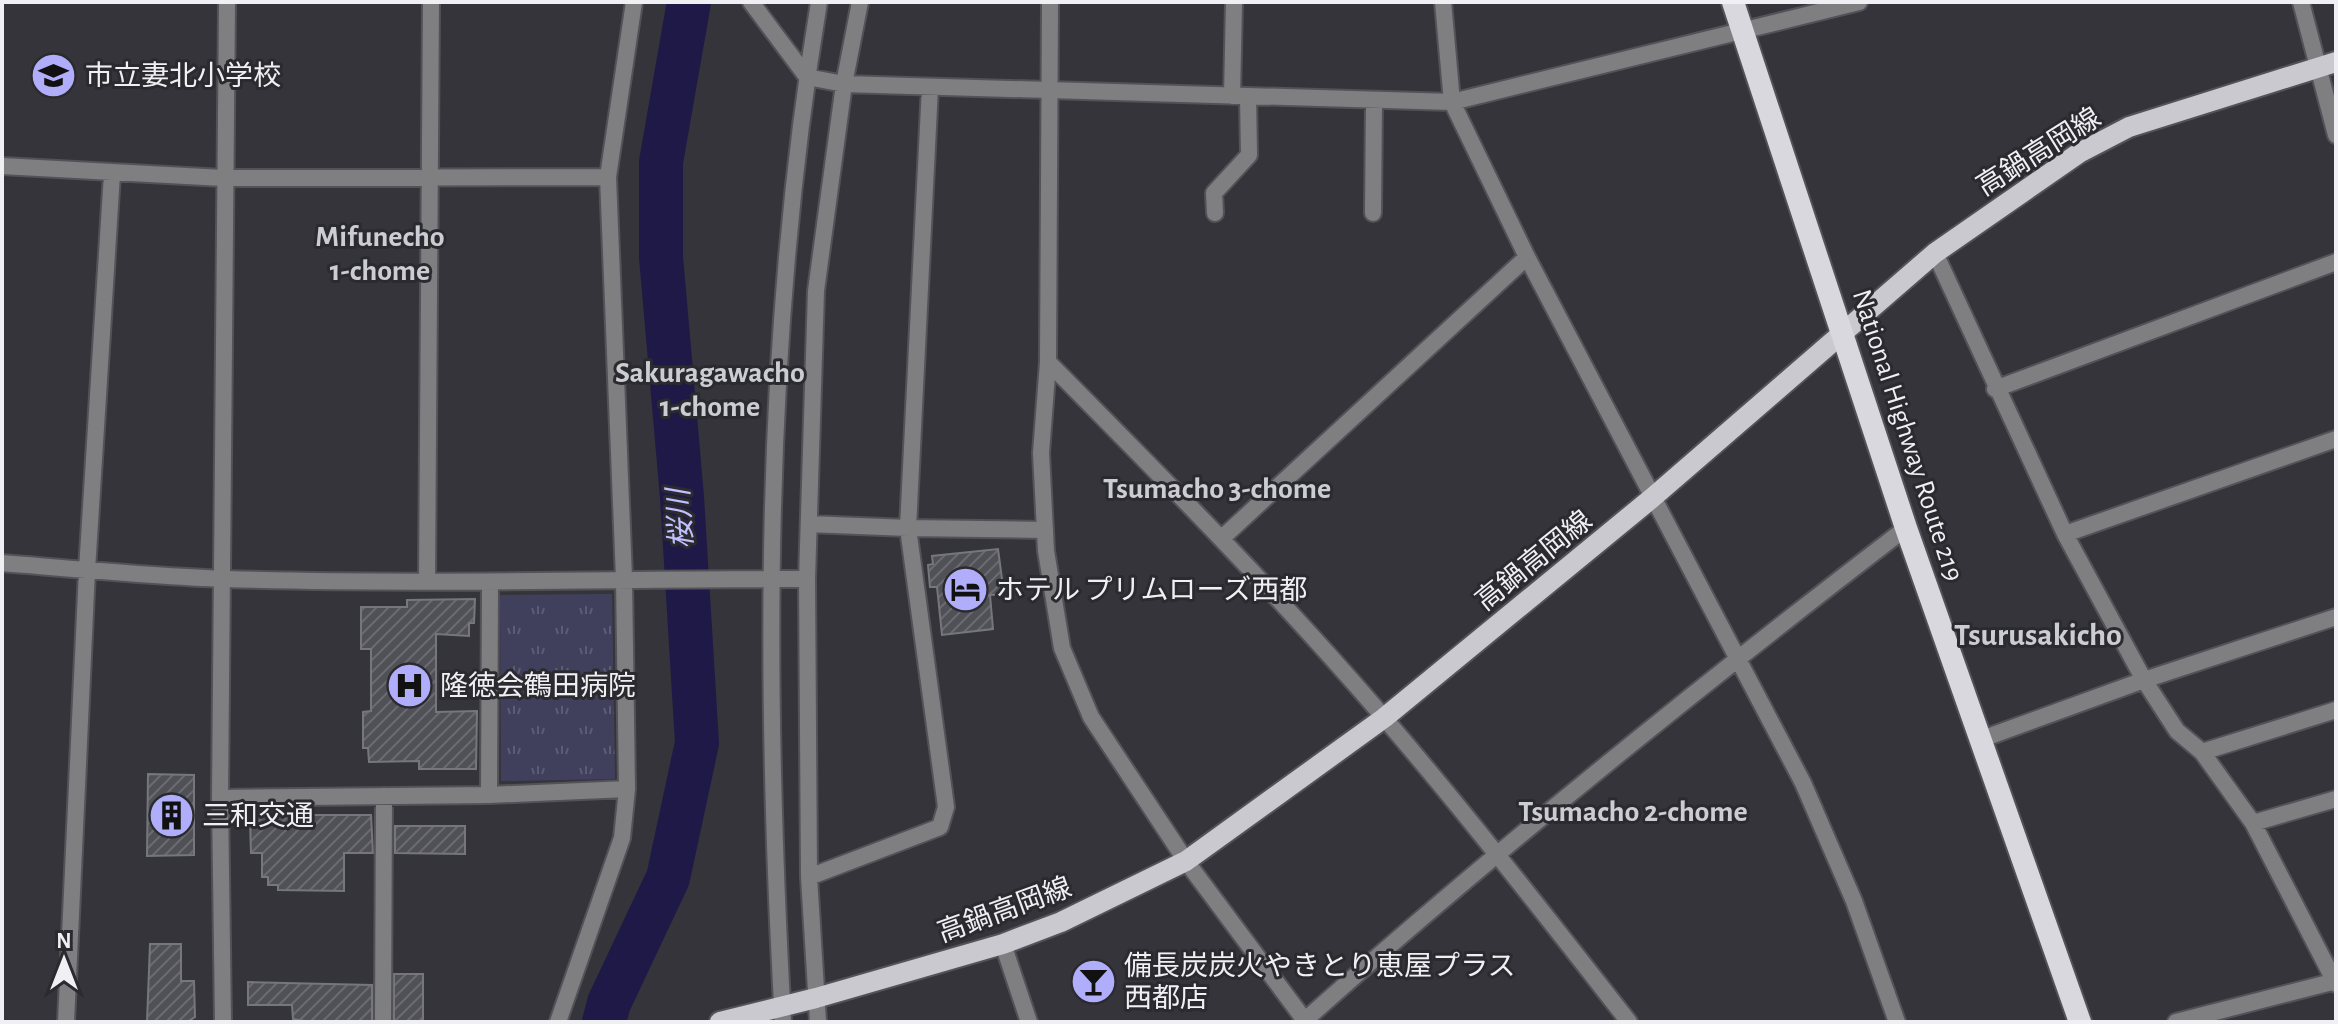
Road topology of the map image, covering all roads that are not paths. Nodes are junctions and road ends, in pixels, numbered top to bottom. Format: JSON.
{"nodes":[{"id":1,"x":227,"y":2,"type":"edge"},
{"id":2,"x":431,"y":2,"type":"edge"},
{"id":3,"x":634,"y":2,"type":"edge"},
{"id":4,"x":751,"y":2,"type":"edge"},
{"id":5,"x":819,"y":2,"type":"edge"},
{"id":6,"x":860,"y":2,"type":"edge"},
{"id":7,"x":1050,"y":2,"type":"edge"},
{"id":8,"x":1234,"y":2,"type":"edge"},
{"id":9,"x":1443,"y":2,"type":"edge"},
{"id":10,"x":1733,"y":2,"type":"edge"},
{"id":11,"x":1859,"y":2,"type":"edge"},
{"id":12,"x":2301,"y":2,"type":"edge"},
{"id":13,"x":1742,"y":31,"type":"junction"},
{"id":14,"x":2327,"y":65,"type":"edge"},
{"id":15,"x":807,"y":77,"type":"junction"},
{"id":16,"x":844,"y":84,"type":"junction"},
{"id":17,"x":930,"y":87,"type":"junction"},
{"id":18,"x":1048,"y":91,"type":"junction"},
{"id":19,"x":1240,"y":96,"type":"junction"},
{"id":20,"x":1374,"y":100,"type":"junction"},
{"id":21,"x":1452,"y":102,"type":"junction"},
{"id":22,"x":2336,"y":135,"type":"edge"},
{"id":23,"x":2,"y":166,"type":"edge"},
{"id":24,"x":112,"y":174,"type":"junction"},
{"id":25,"x":430,"y":177,"type":"junction"},
{"id":26,"x":608,"y":177,"type":"junction"},
{"id":27,"x":223,"y":178,"type":"junction"},
{"id":28,"x":1215,"y":213,"type":"dead end"},
{"id":29,"x":1373,"y":213,"type":"dead end"},
{"id":30,"x":1935,"y":253,"type":"junction"},
{"id":31,"x":1527,"y":257,"type":"junction"},
{"id":32,"x":2336,"y":262,"type":"edge"},
{"id":33,"x":1844,"y":336,"type":"junction"},
{"id":34,"x":1048,"y":362,"type":"junction"},
{"id":35,"x":1995,"y":389,"type":"junction"},
{"id":36,"x":2336,"y":439,"type":"edge"},
{"id":37,"x":1652,"y":498,"type":"junction"},
{"id":38,"x":809,"y":524,"type":"junction"},
{"id":39,"x":908,"y":528,"type":"junction"},
{"id":40,"x":1906,"y":528,"type":"junction"},
{"id":41,"x":1045,"y":530,"type":"junction"},
{"id":42,"x":2065,"y":534,"type":"junction"},
{"id":43,"x":1222,"y":538,"type":"junction"},
{"id":44,"x":2,"y":563,"type":"edge"},
{"id":45,"x":87,"y":570,"type":"junction"},
{"id":46,"x":624,"y":578,"type":"junction"},
{"id":47,"x":224,"y":579,"type":"junction"},
{"id":48,"x":769,"y":579,"type":"junction"},
{"id":49,"x":807,"y":579,"type":"junction"},
{"id":50,"x":427,"y":581,"type":"junction"},
{"id":51,"x":490,"y":582,"type":"junction"},
{"id":52,"x":2336,"y":617,"type":"edge"},
{"id":53,"x":1736,"y":658,"type":"junction"},
{"id":54,"x":2144,"y":680,"type":"junction"},
{"id":55,"x":2336,"y":710,"type":"edge"},
{"id":56,"x":1384,"y":718,"type":"junction"},
{"id":57,"x":1982,"y":739,"type":"junction"},
{"id":58,"x":2202,"y":752,"type":"junction"},
{"id":59,"x":627,"y":789,"type":"junction"},
{"id":60,"x":489,"y":795,"type":"junction"},
{"id":61,"x":384,"y":796,"type":"junction"},
{"id":62,"x":220,"y":798,"type":"junction"},
{"id":63,"x":2336,"y":799,"type":"edge"},
{"id":64,"x":2253,"y":823,"type":"junction"},
{"id":65,"x":1497,"y":853,"type":"junction"},
{"id":66,"x":1186,"y":861,"type":"junction"},
{"id":67,"x":809,"y":877,"type":"junction"},
{"id":68,"x":1003,"y":944,"type":"junction"},
{"id":69,"x":2336,"y":982,"type":"edge"},
{"id":70,"x":816,"y":998,"type":"junction"},
{"id":71,"x":782,"y":1014,"type":"edge"},
{"id":72,"x":1305,"y":1021,"type":"edge"},
{"id":73,"x":66,"y":1022,"type":"edge"},
{"id":74,"x":223,"y":1022,"type":"edge"},
{"id":75,"x":383,"y":1022,"type":"edge"},
{"id":76,"x":558,"y":1022,"type":"edge"},
{"id":77,"x":720,"y":1022,"type":"edge"},
{"id":78,"x":818,"y":1022,"type":"edge"},
{"id":79,"x":1029,"y":1022,"type":"edge"},
{"id":80,"x":1629,"y":1022,"type":"edge"},
{"id":81,"x":1897,"y":1022,"type":"edge"},
{"id":82,"x":2080,"y":1022,"type":"edge"},
{"id":83,"x":2176,"y":1022,"type":"edge"}],
"edges":[{"from":1,"to":27,"type":"street"},
{"from":2,"to":25,"type":"street"},
{"from":3,"to":26,"type":"street"},
{"from":4,"to":15,"type":"street"},
{"from":5,"to":15,"type":"street"},
{"from":6,"to":16,"type":"street"},
{"from":7,"to":18,"type":"street"},
{"from":8,"to":19,"type":"street"},
{"from":9,"to":21,"type":"street"},
{"from":10,"to":13,"type":"highway","name":"National Highway Route 219"},
{"from":11,"to":13,"type":"street"},
{"from":12,"to":14,"type":"street"},
{"from":13,"to":21,"type":"street"},
{"from":13,"to":33,"type":"highway","name":"National Highway Route 219"},
{"from":14,"to":22,"type":"street"},
{"from":14,"to":30,"type":"main road","name":"高鍋高岡線"},
{"from":15,"to":16,"type":"street"},
{"from":15,"to":48,"type":"street"},
{"from":16,"to":17,"type":"street"},
{"from":16,"to":38,"type":"street"},
{"from":17,"to":18,"type":"street"},
{"from":17,"to":39,"type":"street"},
{"from":18,"to":19,"type":"street"},
{"from":18,"to":34,"type":"street"},
{"from":19,"to":20,"type":"street"},
{"from":19,"to":28,"type":"street"},
{"from":20,"to":21,"type":"street"},
{"from":20,"to":29,"type":"street"},
{"from":21,"to":31,"type":"street"},
{"from":23,"to":24,"type":"street"},
{"from":24,"to":27,"type":"street"},
{"from":24,"to":45,"type":"street"},
{"from":25,"to":26,"type":"street"},
{"from":25,"to":27,"type":"street"},
{"from":25,"to":50,"type":"street"},
{"from":26,"to":46,"type":"street"},
{"from":27,"to":47,"type":"street"},
{"from":30,"to":33,"type":"main road","name":"高鍋高岡線"},
{"from":30,"to":35,"type":"street"},
{"from":31,"to":37,"type":"street"},
{"from":31,"to":43,"type":"street"},
{"from":32,"to":35,"type":"street"},
{"from":33,"to":37,"type":"main road","name":"高鍋高岡線"},
{"from":33,"to":40,"type":"highway","name":"National Highway Route 219"},
{"from":34,"to":41,"type":"street"},
{"from":34,"to":43,"type":"street"},
{"from":35,"to":42,"type":"street"},
{"from":36,"to":42,"type":"street"},
{"from":37,"to":53,"type":"street"},
{"from":37,"to":56,"type":"main road","name":"高鍋高岡線"},
{"from":38,"to":39,"type":"street"},
{"from":38,"to":49,"type":"street"},
{"from":39,"to":41,"type":"street"},
{"from":39,"to":67,"type":"street"},
{"from":40,"to":53,"type":"street"},
{"from":40,"to":57,"type":"highway","name":"National Highway Route 219"},
{"from":41,"to":66,"type":"street"},
{"from":42,"to":54,"type":"street"},
{"from":43,"to":56,"type":"street"},
{"from":44,"to":45,"type":"street"},
{"from":45,"to":47,"type":"street"},
{"from":45,"to":73,"type":"street"},
{"from":46,"to":48,"type":"street"},
{"from":46,"to":51,"type":"street"},
{"from":46,"to":59,"type":"street"},
{"from":47,"to":50,"type":"street"},
{"from":47,"to":62,"type":"street"},
{"from":48,"to":49,"type":"street"},
{"from":48,"to":71,"type":"street"},
{"from":49,"to":67,"type":"street"},
{"from":50,"to":51,"type":"street"},
{"from":51,"to":60,"type":"street"},
{"from":52,"to":54,"type":"street"},
{"from":53,"to":65,"type":"street"},
{"from":53,"to":81,"type":"street"},
{"from":54,"to":57,"type":"street"},
{"from":54,"to":58,"type":"street"},
{"from":55,"to":58,"type":"street"},
{"from":56,"to":65,"type":"street"},
{"from":56,"to":66,"type":"main road","name":"高鍋高岡線"},
{"from":57,"to":82,"type":"highway","name":"National Highway Route 219"},
{"from":58,"to":64,"type":"street"},
{"from":59,"to":60,"type":"street"},
{"from":59,"to":76,"type":"street"},
{"from":60,"to":61,"type":"street"},
{"from":61,"to":62,"type":"street"},
{"from":61,"to":75,"type":"street"},
{"from":62,"to":74,"type":"street"},
{"from":63,"to":64,"type":"street"},
{"from":64,"to":69,"type":"street"},
{"from":65,"to":72,"type":"street"},
{"from":65,"to":80,"type":"street"},
{"from":66,"to":68,"type":"main road","name":"高鍋高岡線"},
{"from":66,"to":72,"type":"street"},
{"from":67,"to":70,"type":"street"},
{"from":68,"to":70,"type":"main road","name":"高鍋高岡線"},
{"from":68,"to":79,"type":"street"},
{"from":69,"to":83,"type":"street"},
{"from":70,"to":71,"type":"main road","name":"高鍋高岡線"},
{"from":70,"to":78,"type":"street"},
{"from":71,"to":77,"type":"main road","name":"高鍋高岡線"}]}
